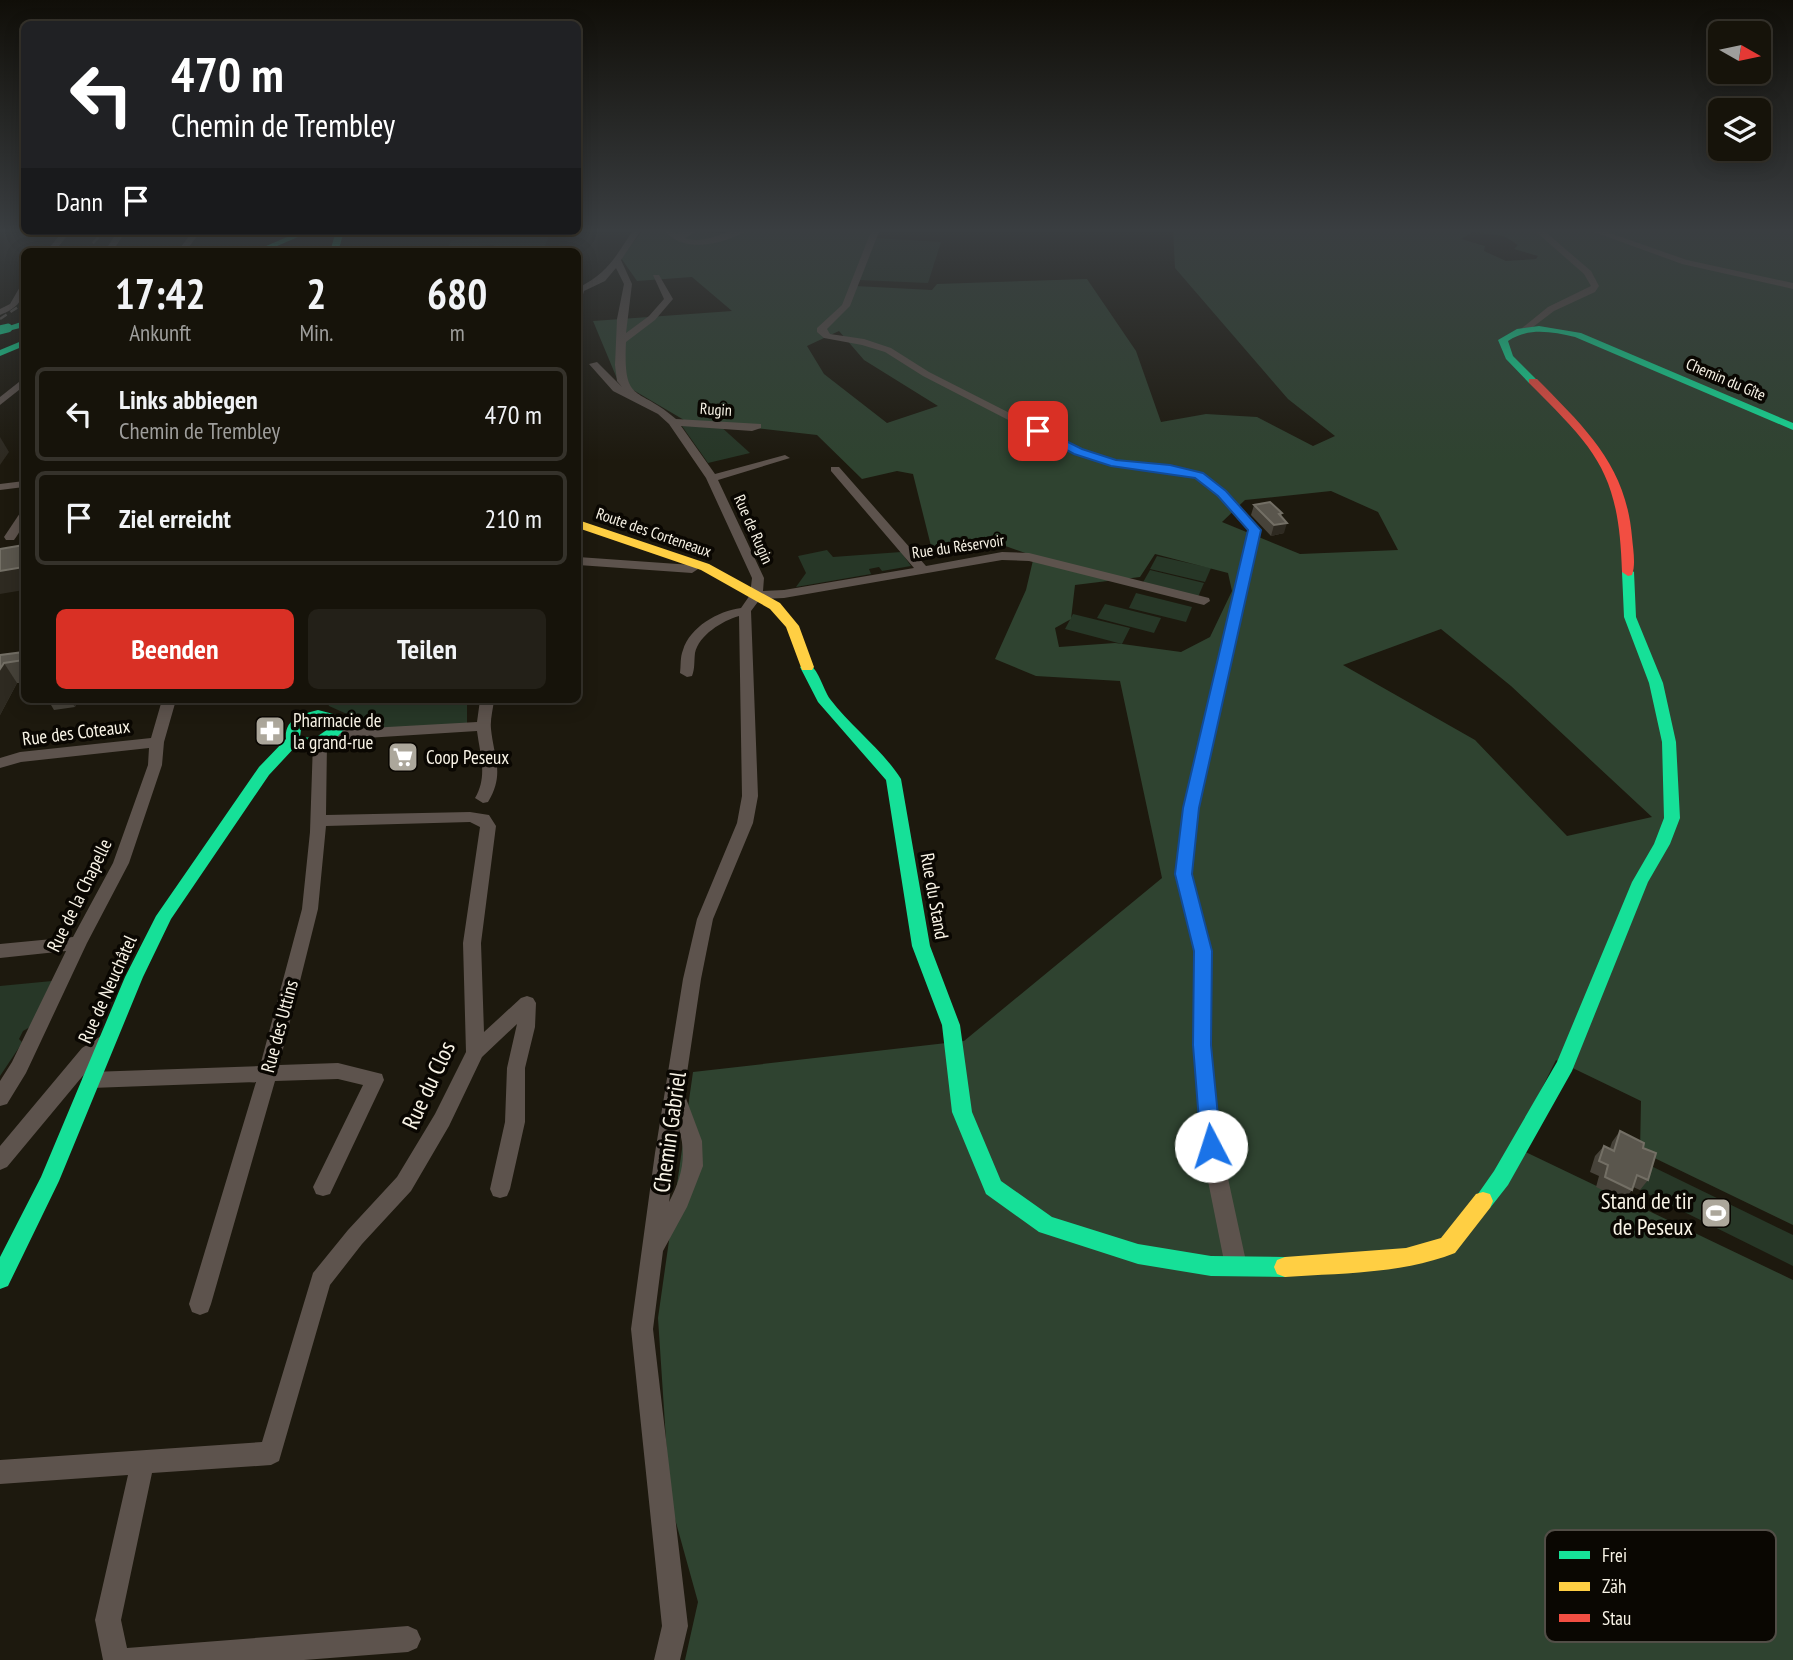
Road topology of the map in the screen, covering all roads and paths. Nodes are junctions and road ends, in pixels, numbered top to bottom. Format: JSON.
{"nodes":[{"id":1,"x":624,"y":306,"type":"edge"},
{"id":2,"x":662,"y":306,"type":"edge"},
{"id":3,"x":845,"y":306,"type":"edge"},
{"id":4,"x":1556,"y":306,"type":"edge"},
{"id":5,"x":1525,"y":330,"type":"junction"},
{"id":6,"x":622,"y":340,"type":"junction"},
{"id":7,"x":21,"y":344,"type":"edge"},
{"id":8,"x":0,"y":354,"type":"edge"},
{"id":9,"x":594,"y":364,"type":"dead end"},
{"id":10,"x":21,"y":384,"type":"edge"},
{"id":11,"x":635,"y":398,"type":"junction"},
{"id":12,"x":0,"y":402,"type":"edge"},
{"id":13,"x":673,"y":422,"type":"junction"},
{"id":14,"x":757,"y":426,"type":"dead end"},
{"id":15,"x":1793,"y":427,"type":"edge"},
{"id":16,"x":785,"y":458,"type":"dead end"},
{"id":17,"x":835,"y":468,"type":"dead end"},
{"id":18,"x":712,"y":478,"type":"junction"},
{"id":19,"x":21,"y":484,"type":"edge"},
{"id":20,"x":0,"y":487,"type":"edge"},
{"id":21,"x":21,"y":519,"type":"edge"},
{"id":22,"x":581,"y":525,"type":"edge"},
{"id":23,"x":10,"y":537,"type":"dead end"},
{"id":24,"x":581,"y":561,"type":"edge"},
{"id":25,"x":920,"y":568,"type":"junction"},
{"id":26,"x":692,"y":569,"type":"dead end"},
{"id":27,"x":755,"y":596,"type":"junction"},
{"id":28,"x":1204,"y":601,"type":"dead end"},
{"id":29,"x":746,"y":611,"type":"junction"},
{"id":30,"x":687,"y":673,"type":"dead end"},
{"id":31,"x":168,"y":703,"type":"edge"},
{"id":32,"x":312,"y":703,"type":"edge"},
{"id":33,"x":486,"y":703,"type":"edge"},
{"id":34,"x":310,"y":717,"type":"junction"},
{"id":35,"x":484,"y":726,"type":"junction"},
{"id":36,"x":327,"y":738,"type":"junction"},
{"id":37,"x":293,"y":740,"type":"junction"},
{"id":38,"x":157,"y":742,"type":"junction"},
{"id":39,"x":0,"y":763,"type":"edge"},
{"id":40,"x":483,"y":798,"type":"dead end"},
{"id":41,"x":319,"y":821,"type":"junction"},
{"id":42,"x":78,"y":943,"type":"junction"},
{"id":43,"x":0,"y":951,"type":"edge"},
{"id":44,"x":108,"y":1038,"type":"junction"},
{"id":45,"x":475,"y":1052,"type":"junction"},
{"id":46,"x":268,"y":1072,"type":"junction"},
{"id":47,"x":91,"y":1080,"type":"junction"},
{"id":48,"x":0,"y":1098,"type":"edge"},
{"id":49,"x":0,"y":1161,"type":"edge"},
{"id":50,"x":323,"y":1187,"type":"dead end"},
{"id":51,"x":500,"y":1189,"type":"dead end"},
{"id":52,"x":1236,"y":1266,"type":"junction"},
{"id":53,"x":0,"y":1279,"type":"edge"},
{"id":54,"x":200,"y":1304,"type":"dead end"},
{"id":55,"x":143,"y":1461,"type":"junction"},
{"id":56,"x":0,"y":1472,"type":"edge"},
{"id":57,"x":408,"y":1639,"type":"dead end"},
{"id":58,"x":116,"y":1660,"type":"edge"},
{"id":59,"x":130,"y":1660,"type":"edge"},
{"id":60,"x":667,"y":1660,"type":"edge"}],
"edges":[{"from":1,"to":6,"type":"street"},
{"from":2,"to":6,"type":"street"},
{"from":3,"to":52,"type":"street"},
{"from":4,"to":5,"type":"street"},
{"from":5,"to":15,"type":"street","name":"Chemin du Gîte"},
{"from":5,"to":52,"type":"street","name":"Rue du Stand"},
{"from":6,"to":11,"type":"street"},
{"from":7,"to":8,"type":"street"},
{"from":9,"to":11,"type":"street","name":"Rue de Rugin"},
{"from":10,"to":12,"type":"street"},
{"from":11,"to":13,"type":"street","name":"Rue de Rugin"},
{"from":13,"to":14,"type":"street","name":"Rugin"},
{"from":13,"to":18,"type":"street","name":"Rue de Rugin"},
{"from":16,"to":18,"type":"street","name":"Rue de Rugin"},
{"from":17,"to":25,"type":"street"},
{"from":18,"to":27,"type":"street","name":"Rue de Rugin"},
{"from":19,"to":20,"type":"street"},
{"from":21,"to":23,"type":"street"},
{"from":22,"to":27,"type":"street","name":"Route des Corteneaux"},
{"from":24,"to":26,"type":"street"},
{"from":25,"to":27,"type":"street","name":"Rue du Réservoir"},
{"from":25,"to":28,"type":"street","name":"Rue du Réservoir"},
{"from":27,"to":29,"type":"street"},
{"from":27,"to":52,"type":"street","name":"Rue du Stand"},
{"from":29,"to":30,"type":"street"},
{"from":29,"to":60,"type":"street","name":"Chemin Gabriel"},
{"from":31,"to":38,"type":"street","name":"Rue de la Chapelle"},
{"from":32,"to":34,"type":"street"},
{"from":33,"to":35,"type":"street"},
{"from":34,"to":36,"type":"street"},
{"from":34,"to":37,"type":"street","name":"Rue de Neuchâtel"},
{"from":35,"to":36,"type":"street"},
{"from":35,"to":40,"type":"street"},
{"from":36,"to":37,"type":"street"},
{"from":36,"to":41,"type":"street","name":"Rue des Uttins"},
{"from":37,"to":44,"type":"street","name":"Rue de Neuchâtel"},
{"from":38,"to":39,"type":"street","name":"Rue des Coteaux"},
{"from":38,"to":42,"type":"street","name":"Rue de la Chapelle"},
{"from":41,"to":45,"type":"street","name":"Rue du Clos"},
{"from":41,"to":46,"type":"street","name":"Rue des Uttins"},
{"from":42,"to":43,"type":"street"},
{"from":42,"to":48,"type":"street","name":"Rue de la Chapelle"},
{"from":44,"to":47,"type":"street","name":"Rue de Neuchâtel"},
{"from":44,"to":49,"type":"street"},
{"from":45,"to":51,"type":"street"},
{"from":45,"to":55,"type":"street","name":"Rue du Clos"},
{"from":46,"to":47,"type":"street"},
{"from":46,"to":50,"type":"street"},
{"from":46,"to":54,"type":"street","name":"Rue des Uttins"},
{"from":47,"to":53,"type":"street","name":"Rue de Neuchâtel"},
{"from":55,"to":56,"type":"street"},
{"from":55,"to":58,"type":"street"},
{"from":57,"to":59,"type":"street"}]}
